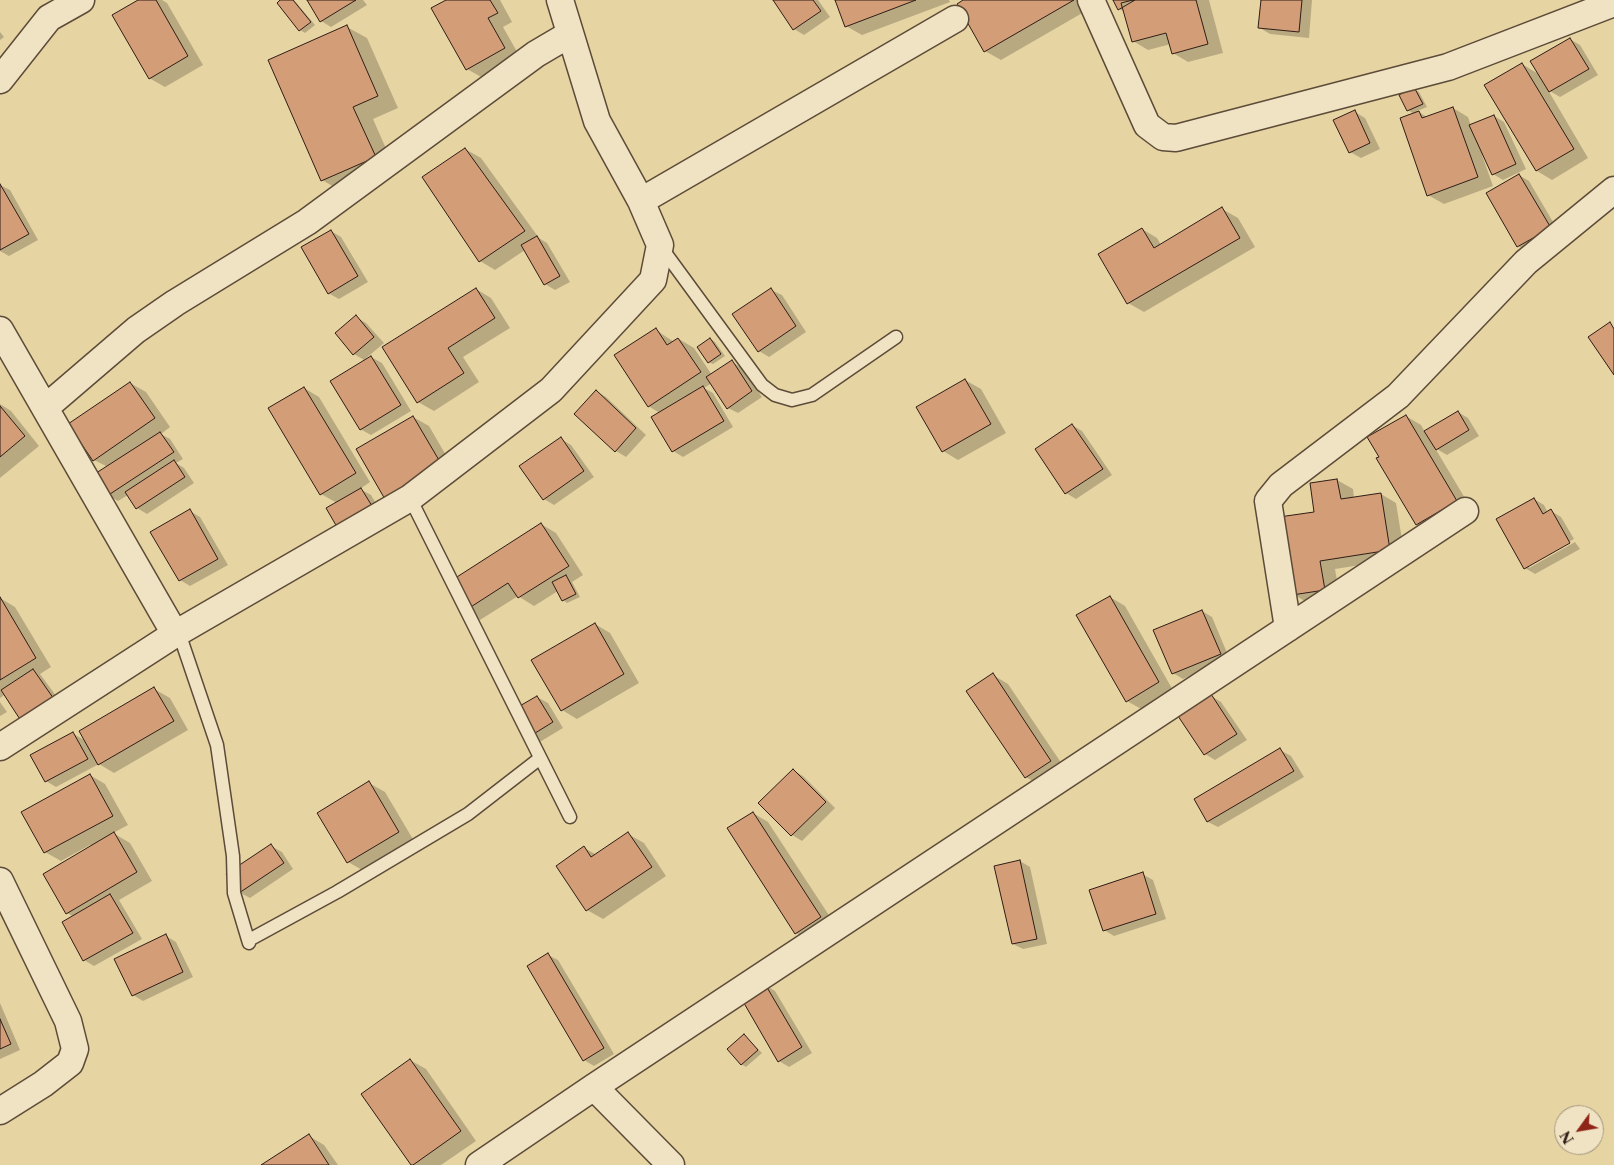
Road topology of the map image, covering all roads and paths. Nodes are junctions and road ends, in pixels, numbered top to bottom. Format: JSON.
{"nodes":[{"id":1,"x":81,"y":0,"type":"edge"},
{"id":2,"x":560,"y":0,"type":"edge"},
{"id":3,"x":1091,"y":0,"type":"edge"},
{"id":4,"x":1614,"y":3,"type":"edge"},
{"id":5,"x":955,"y":19,"type":"dead end"},
{"id":6,"x":570,"y":34,"type":"junction"},
{"id":7,"x":0,"y":80,"type":"edge"},
{"id":8,"x":1614,"y":190,"type":"edge"},
{"id":9,"x":641,"y":200,"type":"junction"},
{"id":10,"x":660,"y":245,"type":"junction"},
{"id":11,"x":0,"y":330,"type":"edge"},
{"id":12,"x":896,"y":338,"type":"dead end"},
{"id":13,"x":45,"y":408,"type":"junction"},
{"id":14,"x":410,"y":498,"type":"junction"},
{"id":15,"x":1465,"y":511,"type":"dead end"},
{"id":16,"x":1288,"y":628,"type":"junction"},
{"id":17,"x":177,"y":634,"type":"junction"},
{"id":18,"x":0,"y":747,"type":"edge"},
{"id":19,"x":539,"y":759,"type":"junction"},
{"id":20,"x":570,"y":817,"type":"dead end"},
{"id":21,"x":0,"y":881,"type":"edge"},
{"id":22,"x":594,"y":1087,"type":"junction"},
{"id":23,"x":0,"y":1111,"type":"edge"},
{"id":24,"x":479,"y":1165,"type":"edge"},
{"id":25,"x":670,"y":1165,"type":"edge"}],
"edges":[{"from":1,"to":7,"type":"street"},
{"from":2,"to":6,"type":"street"},
{"from":3,"to":4,"type":"street"},
{"from":5,"to":9,"type":"street"},
{"from":6,"to":9,"type":"street"},
{"from":6,"to":13,"type":"street"},
{"from":8,"to":16,"type":"street"},
{"from":9,"to":10,"type":"street"},
{"from":10,"to":12,"type":"lane"},
{"from":10,"to":14,"type":"street"},
{"from":11,"to":13,"type":"street"},
{"from":13,"to":17,"type":"street"},
{"from":14,"to":17,"type":"street"},
{"from":14,"to":19,"type":"lane"},
{"from":15,"to":16,"type":"street"},
{"from":16,"to":22,"type":"street"},
{"from":17,"to":18,"type":"street"},
{"from":17,"to":19,"type":"lane"},
{"from":19,"to":20,"type":"lane"},
{"from":21,"to":23,"type":"street"},
{"from":22,"to":24,"type":"street"},
{"from":22,"to":25,"type":"street"}]}
